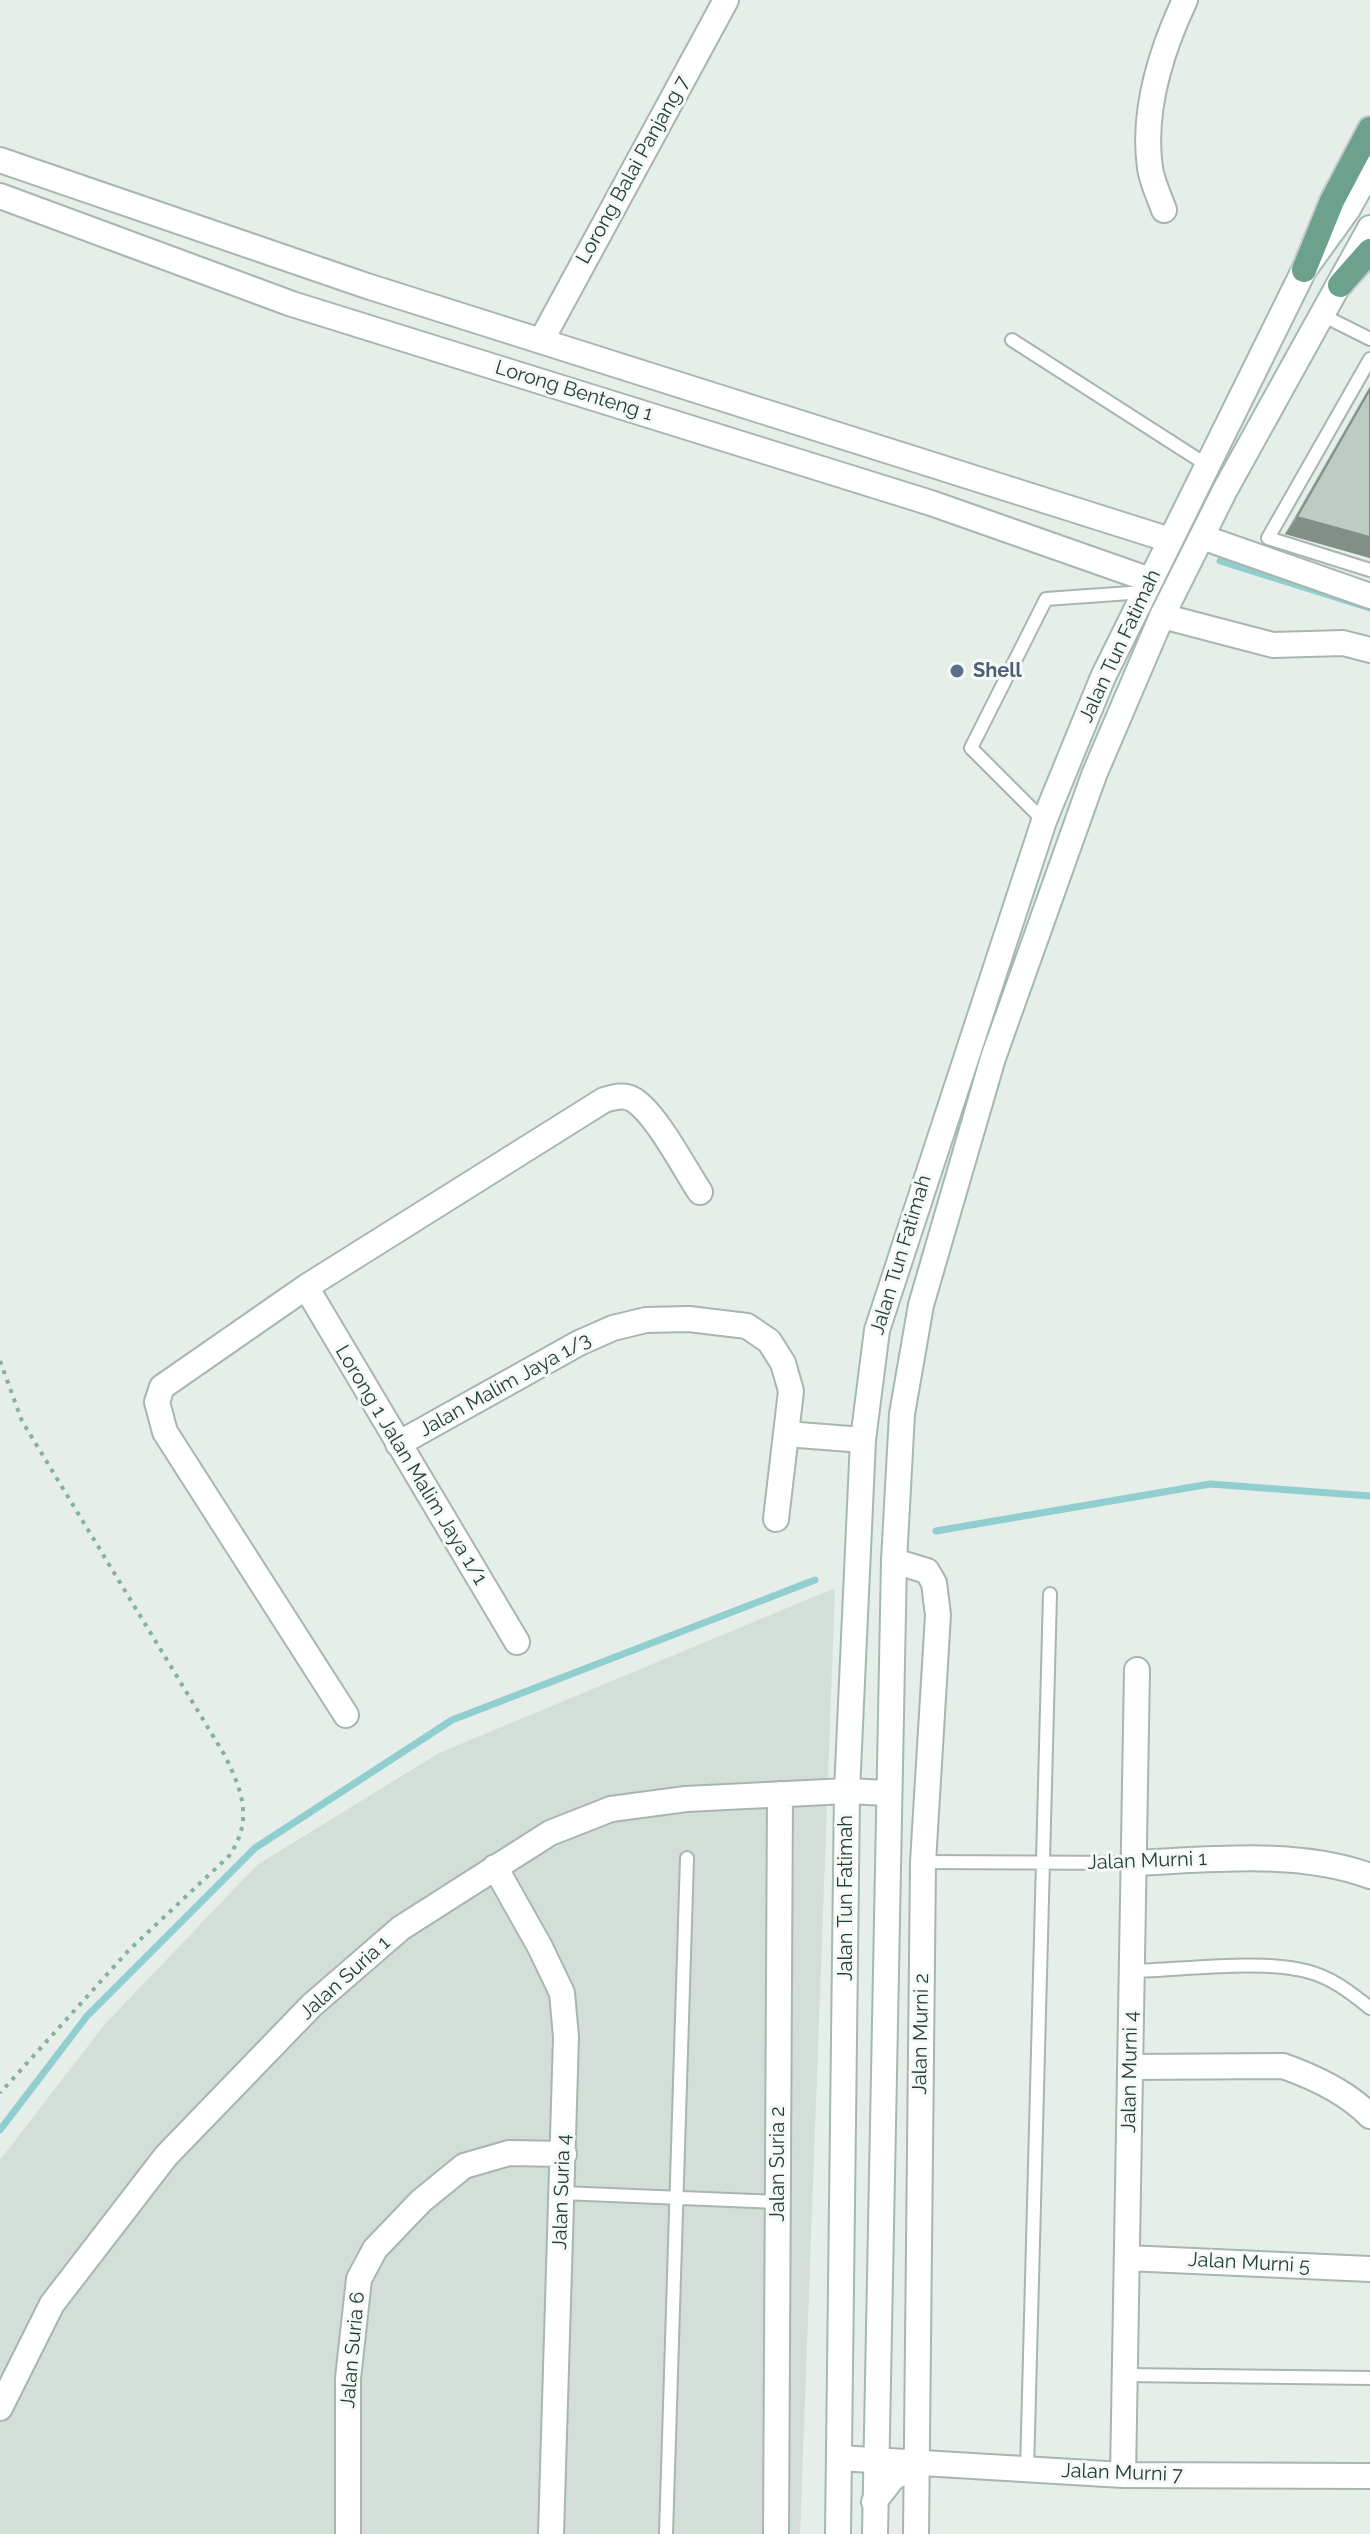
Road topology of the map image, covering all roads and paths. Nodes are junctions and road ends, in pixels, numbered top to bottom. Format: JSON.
{"nodes":[{"id":1,"x":726,"y":0,"type":"edge"},
{"id":2,"x":1185,"y":0,"type":"edge"},
{"id":3,"x":1370,"y":129,"type":"edge"},
{"id":4,"x":0,"y":160,"type":"edge"},
{"id":5,"x":1370,"y":169,"type":"edge"},
{"id":6,"x":0,"y":196,"type":"edge"},
{"id":7,"x":1164,"y":210,"type":"dead end"},
{"id":8,"x":1370,"y":228,"type":"edge"},
{"id":9,"x":1370,"y":251,"type":"edge"},
{"id":10,"x":1304,"y":270,"type":"junction"},
{"id":11,"x":1340,"y":285,"type":"junction"},
{"id":12,"x":1324,"y":316,"type":"junction"},
{"id":13,"x":1370,"y":339,"type":"edge"},
{"id":14,"x":1012,"y":340,"type":"dead end"},
{"id":15,"x":541,"y":341,"type":"junction"},
{"id":16,"x":1370,"y":359,"type":"edge"},
{"id":17,"x":1207,"y":465,"type":"junction"},
{"id":18,"x":1202,"y":537,"type":"junction"},
{"id":19,"x":1170,"y":540,"type":"junction"},
{"id":20,"x":1370,"y":570,"type":"edge"},
{"id":21,"x":1147,"y":586,"type":"junction"},
{"id":22,"x":1370,"y":596,"type":"edge"},
{"id":23,"x":1162,"y":616,"type":"junction"},
{"id":24,"x":1370,"y":650,"type":"edge"},
{"id":25,"x":1044,"y":821,"type":"junction"},
{"id":26,"x":700,"y":1192,"type":"dead end"},
{"id":27,"x":306,"y":1287,"type":"junction"},
{"id":28,"x":0,"y":1361,"type":"edge"},
{"id":29,"x":786,"y":1434,"type":"junction"},
{"id":30,"x":863,"y":1440,"type":"junction"},
{"id":31,"x":398,"y":1444,"type":"junction"},
{"id":32,"x":776,"y":1519,"type":"dead end"},
{"id":33,"x":894,"y":1561,"type":"junction"},
{"id":34,"x":1050,"y":1594,"type":"dead end"},
{"id":35,"x":517,"y":1642,"type":"dead end"},
{"id":36,"x":1137,"y":1670,"type":"dead end"},
{"id":37,"x":346,"y":1715,"type":"dead end"},
{"id":38,"x":847,"y":1791,"type":"junction"},
{"id":39,"x":888,"y":1793,"type":"junction"},
{"id":40,"x":780,"y":1794,"type":"junction"},
{"id":41,"x":687,"y":1858,"type":"dead end"},
{"id":42,"x":923,"y":1862,"type":"junction"},
{"id":43,"x":1045,"y":1863,"type":"junction"},
{"id":44,"x":1134,"y":1863,"type":"junction"},
{"id":45,"x":495,"y":1867,"type":"junction"},
{"id":46,"x":1370,"y":1876,"type":"edge"},
{"id":47,"x":1132,"y":1971,"type":"junction"},
{"id":48,"x":1370,"y":2008,"type":"edge"},
{"id":49,"x":1130,"y":2067,"type":"junction"},
{"id":50,"x":0,"y":2093,"type":"edge"},
{"id":51,"x":1370,"y":2116,"type":"edge"},
{"id":52,"x":564,"y":2154,"type":"junction"},
{"id":53,"x":562,"y":2193,"type":"junction"},
{"id":54,"x":676,"y":2199,"type":"junction"},
{"id":55,"x":778,"y":2202,"type":"junction"},
{"id":56,"x":1127,"y":2258,"type":"junction"},
{"id":57,"x":1370,"y":2269,"type":"edge"},
{"id":58,"x":1125,"y":2375,"type":"junction"},
{"id":59,"x":1370,"y":2378,"type":"edge"},
{"id":60,"x":0,"y":2408,"type":"edge"},
{"id":61,"x":839,"y":2458,"type":"junction"},
{"id":62,"x":875,"y":2460,"type":"junction"},
{"id":63,"x":917,"y":2463,"type":"junction"},
{"id":64,"x":1027,"y":2470,"type":"junction"},
{"id":65,"x":1123,"y":2475,"type":"junction"},
{"id":66,"x":1370,"y":2476,"type":"edge"},
{"id":67,"x":874,"y":2502,"type":"junction"},
{"id":68,"x":348,"y":2534,"type":"edge"},
{"id":69,"x":551,"y":2534,"type":"edge"},
{"id":70,"x":666,"y":2534,"type":"edge"},
{"id":71,"x":776,"y":2534,"type":"edge"},
{"id":72,"x":838,"y":2534,"type":"edge"},
{"id":73,"x":875,"y":2534,"type":"edge"},
{"id":74,"x":916,"y":2534,"type":"edge"}],
"edges":[{"from":1,"to":15,"type":"street","name":"Lorong Balai Panjang 7"},
{"from":2,"to":7,"type":"street"},
{"from":3,"to":10,"type":"main road"},
{"from":4,"to":15,"type":"street"},
{"from":5,"to":10,"type":"street","name":"Jalan Tun Fatimah"},
{"from":6,"to":21,"type":"street","name":"Lorong Benteng 1"},
{"from":8,"to":11,"type":"street","name":"Jalan Tun Fatimah"},
{"from":9,"to":11,"type":"main road"},
{"from":10,"to":17,"type":"street","name":"Jalan Tun Fatimah"},
{"from":11,"to":12,"type":"street","name":"Jalan Tun Fatimah"},
{"from":12,"to":13,"type":"lane"},
{"from":12,"to":18,"type":"street","name":"Jalan Tun Fatimah"},
{"from":14,"to":17,"type":"lane"},
{"from":15,"to":19,"type":"street"},
{"from":16,"to":20,"type":"lane"},
{"from":17,"to":19,"type":"street","name":"Jalan Tun Fatimah"},
{"from":18,"to":22,"type":"street"},
{"from":18,"to":23,"type":"street","name":"Jalan Tun Fatimah"},
{"from":19,"to":21,"type":"street","name":"Jalan Tun Fatimah"},
{"from":21,"to":25,"type":"street","name":"Jalan Tun Fatimah"},
{"from":21,"to":25,"type":"lane"},
{"from":23,"to":24,"type":"street"},
{"from":23,"to":33,"type":"street","name":"Jalan Tun Fatimah"},
{"from":25,"to":30,"type":"street","name":"Jalan Tun Fatimah"},
{"from":26,"to":27,"type":"street"},
{"from":27,"to":31,"type":"street","name":"Lorong 1 Jalan Malim Jaya 1/1"},
{"from":27,"to":37,"type":"street"},
{"from":28,"to":50,"type":"path"},
{"from":29,"to":30,"type":"street"},
{"from":29,"to":31,"type":"street","name":"Jalan Malim Jaya 1/3"},
{"from":29,"to":32,"type":"street","name":"Jalan Malim Jaya 1/3"},
{"from":30,"to":38,"type":"street","name":"Jalan Tun Fatimah"},
{"from":31,"to":35,"type":"street","name":"Lorong 1 Jalan Malim Jaya 1/1"},
{"from":33,"to":39,"type":"street","name":"Jalan Tun Fatimah"},
{"from":33,"to":42,"type":"street","name":"Jalan Murni 2"},
{"from":34,"to":43,"type":"lane"},
{"from":36,"to":44,"type":"street","name":"Jalan Murni 4"},
{"from":38,"to":39,"type":"street","name":"Jalan Suria 1"},
{"from":38,"to":40,"type":"street","name":"Jalan Suria 1"},
{"from":38,"to":61,"type":"street","name":"Jalan Tun Fatimah"},
{"from":39,"to":62,"type":"street","name":"Jalan Tun Fatimah"},
{"from":40,"to":45,"type":"street","name":"Jalan Suria 1"},
{"from":40,"to":55,"type":"street","name":"Jalan Suria 2"},
{"from":41,"to":54,"type":"lane"},
{"from":42,"to":43,"type":"lane","name":"Jalan Murni 1"},
{"from":42,"to":63,"type":"street","name":"Jalan Murni 2"},
{"from":43,"to":44,"type":"lane","name":"Jalan Murni 1"},
{"from":43,"to":64,"type":"lane"},
{"from":44,"to":46,"type":"street","name":"Jalan Murni 1"},
{"from":44,"to":47,"type":"street","name":"Jalan Murni 4"},
{"from":45,"to":52,"type":"street","name":"Jalan Suria 4"},
{"from":45,"to":60,"type":"street","name":"Jalan Suria 1"},
{"from":47,"to":48,"type":"lane"},
{"from":47,"to":49,"type":"street","name":"Jalan Murni 4"},
{"from":49,"to":51,"type":"street"},
{"from":49,"to":56,"type":"street","name":"Jalan Murni 4"},
{"from":52,"to":53,"type":"street","name":"Jalan Suria 4"},
{"from":52,"to":68,"type":"street","name":"Jalan Suria 6"},
{"from":53,"to":54,"type":"lane"},
{"from":53,"to":69,"type":"street","name":"Jalan Suria 4"},
{"from":54,"to":55,"type":"lane"},
{"from":54,"to":70,"type":"lane"},
{"from":55,"to":71,"type":"street","name":"Jalan Suria 2"},
{"from":56,"to":57,"type":"street","name":"Jalan Murni 5"},
{"from":56,"to":58,"type":"street","name":"Jalan Murni 4"},
{"from":58,"to":59,"type":"lane"},
{"from":58,"to":65,"type":"street","name":"Jalan Murni 4"},
{"from":61,"to":62,"type":"street","name":"Jalan Murni 7"},
{"from":61,"to":72,"type":"street","name":"Jalan Tun Fatimah"},
{"from":62,"to":63,"type":"street","name":"Jalan Murni 7"},
{"from":62,"to":67,"type":"street","name":"Jalan Tun Fatimah"},
{"from":63,"to":64,"type":"street","name":"Jalan Murni 7"},
{"from":63,"to":67,"type":"street"},
{"from":63,"to":74,"type":"street","name":"Jalan Murni 2"},
{"from":64,"to":65,"type":"street","name":"Jalan Murni 7"},
{"from":65,"to":66,"type":"street","name":"Jalan Murni 7"},
{"from":67,"to":73,"type":"street","name":"Jalan Tun Fatimah"}]}
